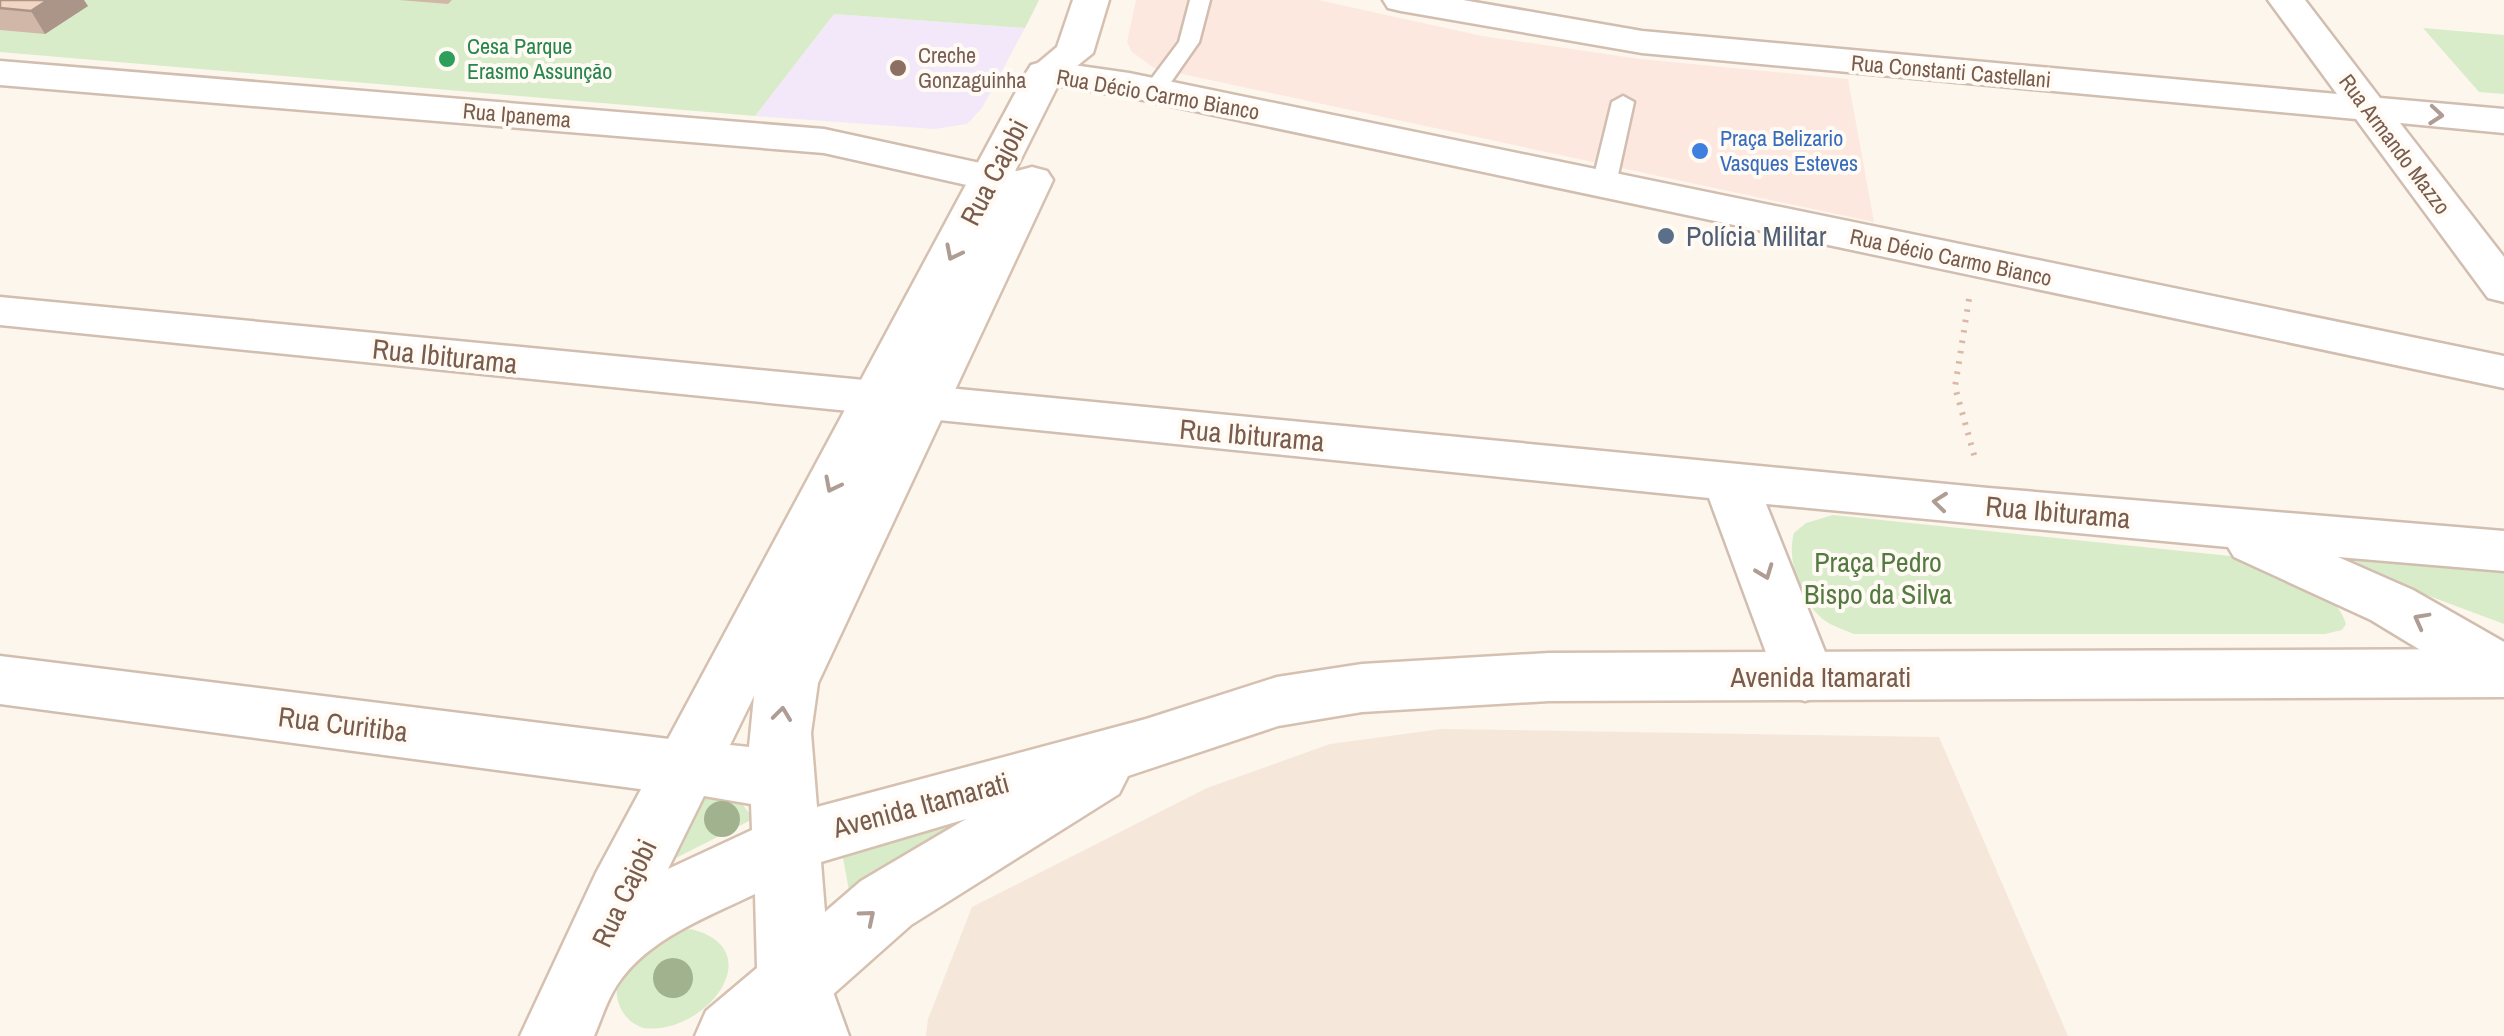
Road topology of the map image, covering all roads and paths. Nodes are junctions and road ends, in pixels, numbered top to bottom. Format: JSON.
{"nodes":[{"id":1,"x":1091,"y":0,"type":"edge"},
{"id":2,"x":1200,"y":0,"type":"edge"},
{"id":3,"x":1401,"y":0,"type":"edge"},
{"id":4,"x":2286,"y":0,"type":"edge"},
{"id":5,"x":1066,"y":68,"type":"junction"},
{"id":6,"x":0,"y":73,"type":"edge"},
{"id":7,"x":1154,"y":90,"type":"junction"},
{"id":8,"x":1624,"y":102,"type":"dead end"},
{"id":9,"x":2368,"y":109,"type":"junction"},
{"id":10,"x":2504,"y":121,"type":"edge"},
{"id":11,"x":1009,"y":184,"type":"junction"},
{"id":12,"x":1604,"y":184,"type":"junction"},
{"id":13,"x":1975,"y":262,"type":"junction"},
{"id":14,"x":2504,"y":288,"type":"edge"},
{"id":15,"x":0,"y":311,"type":"edge"},
{"id":16,"x":2504,"y":372,"type":"edge"},
{"id":17,"x":900,"y":401,"type":"junction"},
{"id":18,"x":1730,"y":481,"type":"junction"},
{"id":19,"x":1988,"y":507,"type":"junction"},
{"id":20,"x":2211,"y":524,"type":"junction"},
{"id":21,"x":2504,"y":551,"type":"edge"},
{"id":22,"x":2504,"y":672,"type":"edge"},
{"id":23,"x":1805,"y":677,"type":"junction"},
{"id":24,"x":0,"y":680,"type":"edge"},
{"id":25,"x":1146,"y":745,"type":"junction"},
{"id":26,"x":685,"y":768,"type":"junction"},
{"id":27,"x":782,"y":817,"type":"junction"},
{"id":28,"x":704,"y":886,"type":"junction"},
{"id":29,"x":803,"y":1008,"type":"edge"},
{"id":30,"x":575,"y":1010,"type":"edge"},
{"id":31,"x":732,"y":1036,"type":"edge"}],
"edges":[{"from":1,"to":5,"type":"street","name":"Rua Cajobi"},
{"from":2,"to":7,"type":"lane"},
{"from":3,"to":9,"type":"street","name":"Rua Constanti Castellani"},
{"from":4,"to":9,"type":"street","name":"Rua Armando Mazzo"},
{"from":5,"to":7,"type":"street","name":"Rua Décio Carmo Bianco"},
{"from":5,"to":11,"type":"street","name":"Rua Cajobi"},
{"from":6,"to":11,"type":"street","name":"Rua Ipanema"},
{"from":7,"to":12,"type":"street","name":"Rua Décio Carmo Bianco"},
{"from":8,"to":12,"type":"lane"},
{"from":9,"to":10,"type":"street","name":"Rua Constanti Castellani","one_way":true},
{"from":9,"to":14,"type":"street","name":"Rua Armando Mazzo"},
{"from":11,"to":17,"type":"street","name":"Rua Cajobi"},
{"from":12,"to":13,"type":"street","name":"Rua Décio Carmo Bianco"},
{"from":13,"to":16,"type":"street","name":"Rua Décio Carmo Bianco"},
{"from":13,"to":19,"type":"path"},
{"from":15,"to":17,"type":"street","name":"Rua Ibiturama"},
{"from":17,"to":18,"type":"street","name":"Rua Ibiturama"},
{"from":17,"to":26,"type":"street","name":"Rua Cajobi","one_way":true},
{"from":27,"to":17,"type":"street","name":"Rua Cajobi","one_way":true},
{"from":19,"to":18,"type":"street","name":"Rua Ibiturama","one_way":true},
{"from":18,"to":23,"type":"street","one_way":true},
{"from":19,"to":20,"type":"street","name":"Rua Ibiturama"},
{"from":20,"to":21,"type":"street","name":"Rua Ibiturama"},
{"from":22,"to":20,"type":"street","one_way":true},
{"from":22,"to":23,"type":"street","name":"Avenida Itamarati"},
{"from":23,"to":25,"type":"street","name":"Avenida Itamarati"},
{"from":24,"to":26,"type":"street","name":"Rua Curitiba"},
{"from":25,"to":27,"type":"street","name":"Avenida Itamarati"},
{"from":29,"to":25,"type":"street","name":"Avenida Itamarati","one_way":true},
{"from":26,"to":27,"type":"street","name":"Rua Curitiba"},
{"from":26,"to":30,"type":"street","name":"Rua Cajobi"},
{"from":27,"to":28,"type":"street","name":"Avenida Itamarati"},
{"from":27,"to":29,"type":"street","name":"Rua Cajobi"},
{"from":28,"to":29,"type":"street"},
{"from":28,"to":30,"type":"street","name":"Avenida Itamarati"},
{"from":29,"to":31,"type":"street","name":"Avenida Itamarati"}]}
